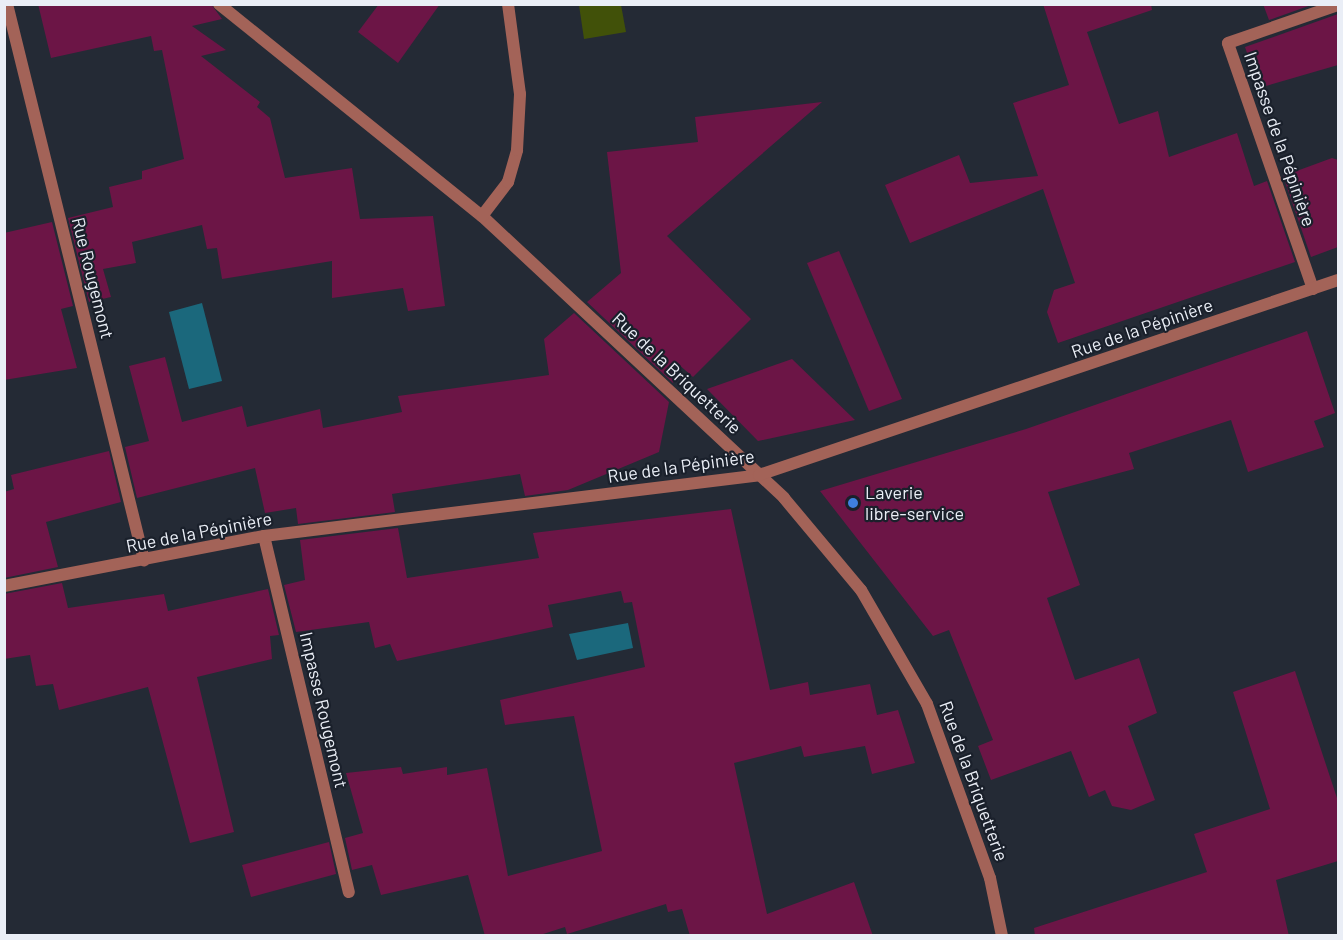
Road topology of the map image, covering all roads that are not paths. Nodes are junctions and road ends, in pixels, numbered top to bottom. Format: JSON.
{"nodes":[{"id":1,"x":7,"y":4,"type":"edge"},
{"id":2,"x":219,"y":4,"type":"edge"},
{"id":3,"x":508,"y":4,"type":"edge"},
{"id":4,"x":1338,"y":5,"type":"edge"},
{"id":5,"x":482,"y":216,"type":"junction"},
{"id":6,"x":1338,"y":280,"type":"edge"},
{"id":7,"x":1312,"y":289,"type":"junction"},
{"id":8,"x":759,"y":475,"type":"junction"},
{"id":9,"x":264,"y":536,"type":"junction"},
{"id":10,"x":144,"y":560,"type":"junction"},
{"id":11,"x":4,"y":586,"type":"edge"},
{"id":12,"x":349,"y":892,"type":"dead end"},
{"id":13,"x":1002,"y":936,"type":"edge"}],
"edges":[{"from":1,"to":10,"type":"street","name":"Rue Rougemont"},
{"from":2,"to":5,"type":"street","name":"Rue de la Briquetterie"},
{"from":3,"to":5,"type":"street"},
{"from":4,"to":7,"type":"street","name":"Impasse de la Pépinière"},
{"from":5,"to":8,"type":"street","name":"Rue de la Briquetterie"},
{"from":6,"to":7,"type":"street","name":"Rue de la Pépinière"},
{"from":7,"to":8,"type":"street","name":"Rue de la Pépinière"},
{"from":8,"to":9,"type":"street","name":"Rue de la Pépinière"},
{"from":8,"to":13,"type":"street","name":"Rue de la Briquetterie"},
{"from":9,"to":10,"type":"street","name":"Rue de la Pépinière"},
{"from":9,"to":12,"type":"street","name":"Impasse Rougemont"},
{"from":10,"to":11,"type":"street","name":"Rue de la Pépinière"}]}
